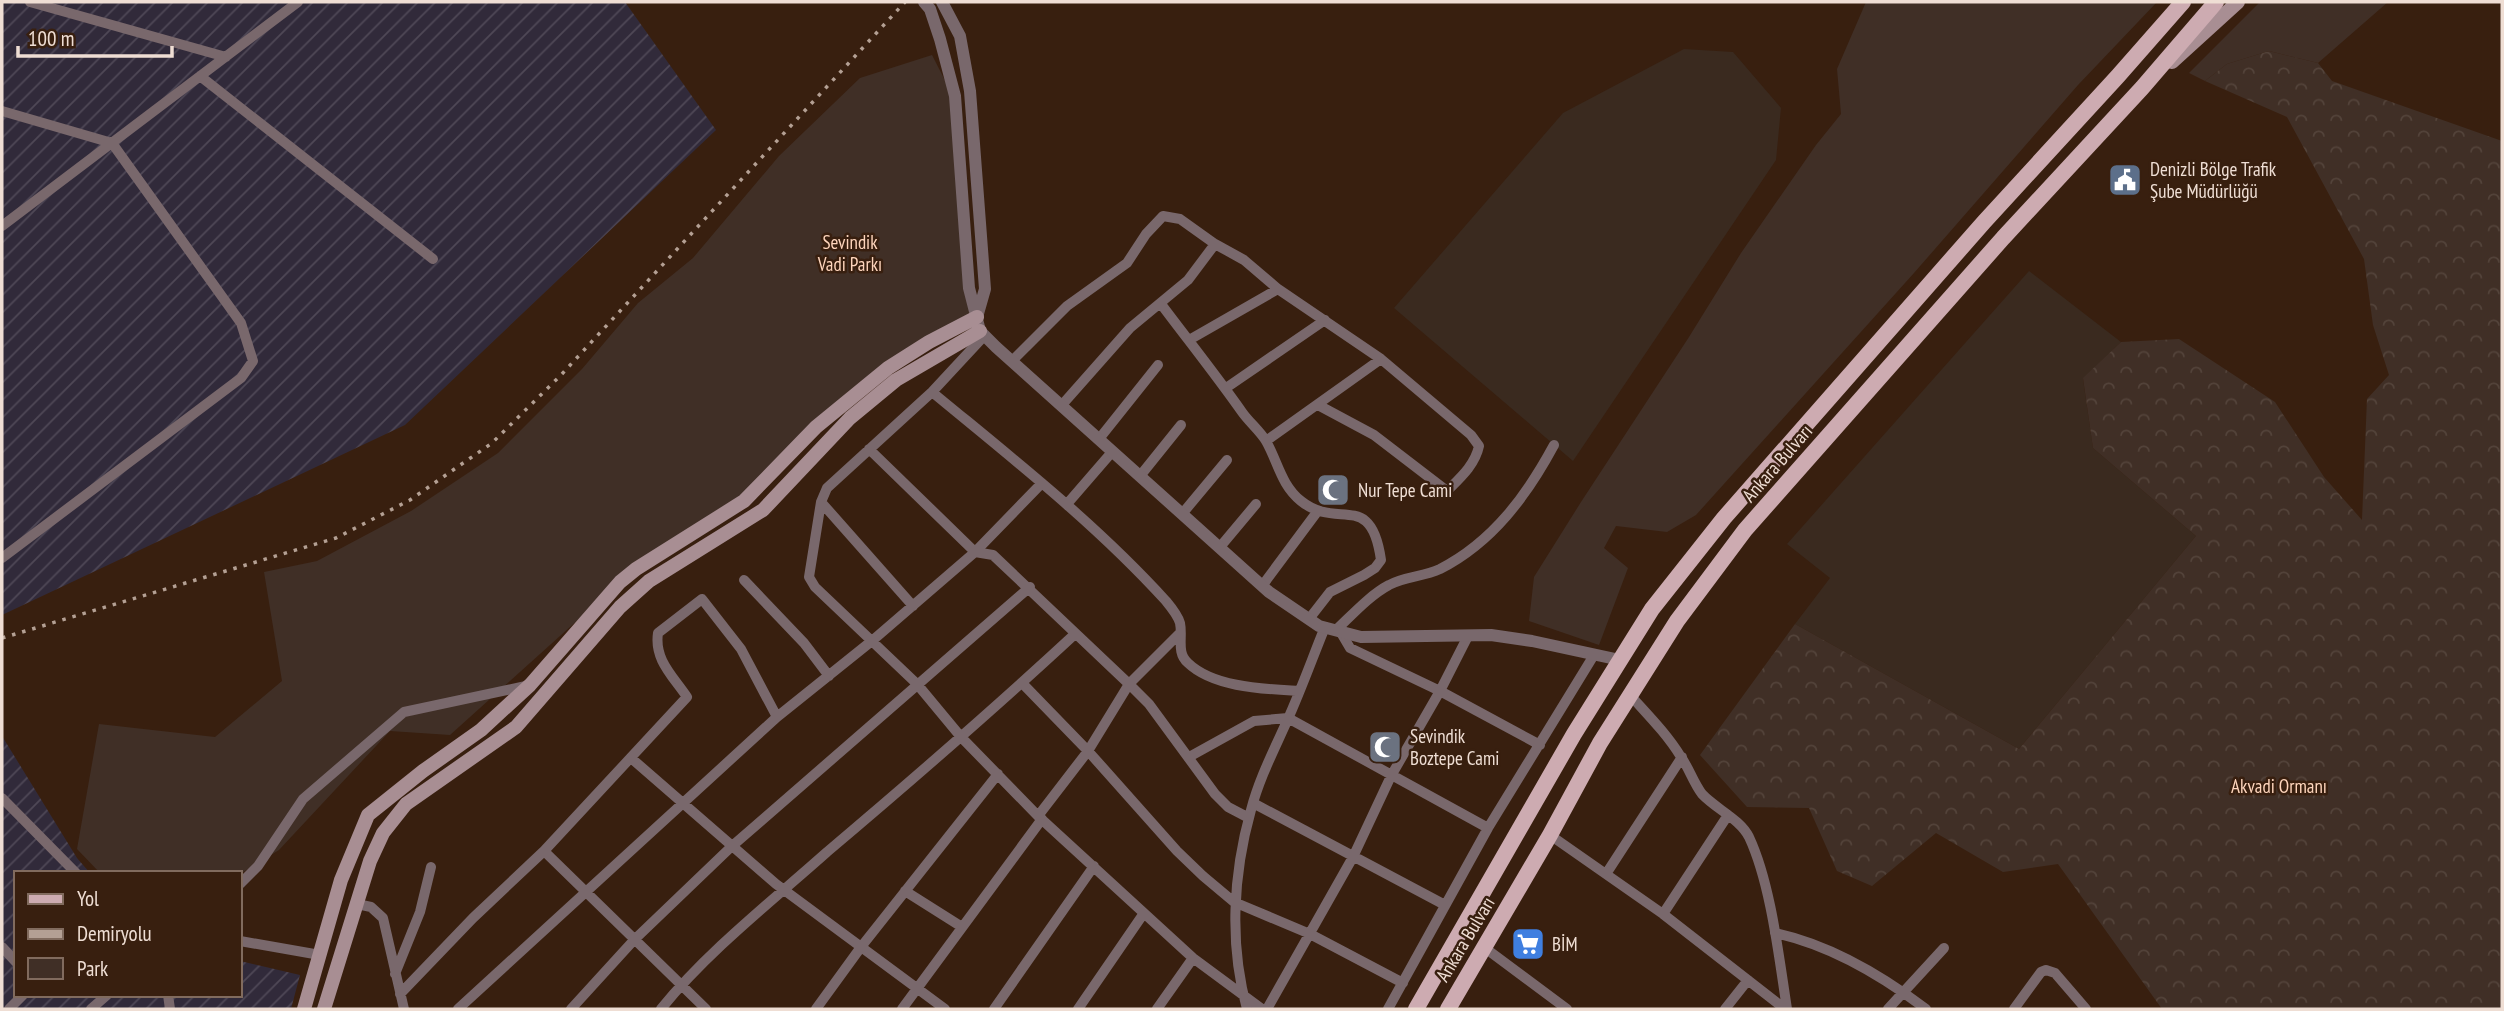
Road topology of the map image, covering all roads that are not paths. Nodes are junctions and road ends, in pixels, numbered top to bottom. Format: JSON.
{"nodes":[{"id":1,"x":30,"y":2,"type":"edge"},
{"id":2,"x":299,"y":2,"type":"edge"},
{"id":3,"x":924,"y":2,"type":"edge"},
{"id":4,"x":942,"y":2,"type":"edge"},
{"id":5,"x":2183,"y":2,"type":"edge"},
{"id":6,"x":2217,"y":2,"type":"edge"},
{"id":7,"x":2238,"y":2,"type":"edge"},
{"id":8,"x":226,"y":57,"type":"junction"},
{"id":9,"x":200,"y":76,"type":"junction"},
{"id":10,"x":2142,"y":88,"type":"junction"},
{"id":11,"x":2,"y":111,"type":"edge"},
{"id":12,"x":112,"y":143,"type":"junction"},
{"id":13,"x":2,"y":226,"type":"edge"},
{"id":14,"x":1215,"y":244,"type":"junction"},
{"id":15,"x":433,"y":259,"type":"dead end"},
{"id":16,"x":1278,"y":289,"type":"junction"},
{"id":17,"x":1161,"y":304,"type":"junction"},
{"id":18,"x":1325,"y":320,"type":"junction"},
{"id":19,"x":980,"y":328,"type":"junction"},
{"id":20,"x":1189,"y":340,"type":"junction"},
{"id":21,"x":1381,"y":359,"type":"junction"},
{"id":22,"x":1012,"y":361,"type":"junction"},
{"id":23,"x":1158,"y":365,"type":"dead end"},
{"id":24,"x":1226,"y":388,"type":"junction"},
{"id":25,"x":932,"y":392,"type":"junction"},
{"id":26,"x":1318,"y":405,"type":"junction"},
{"id":27,"x":1061,"y":406,"type":"junction"},
{"id":28,"x":1181,"y":425,"type":"dead end"},
{"id":29,"x":1099,"y":439,"type":"junction"},
{"id":30,"x":1266,"y":441,"type":"junction"},
{"id":31,"x":1554,"y":444,"type":"dead end"},
{"id":32,"x":869,"y":449,"type":"junction"},
{"id":33,"x":1112,"y":452,"type":"junction"},
{"id":34,"x":1227,"y":460,"type":"dead end"},
{"id":35,"x":1140,"y":476,"type":"junction"},
{"id":36,"x":1042,"y":483,"type":"junction"},
{"id":37,"x":821,"y":502,"type":"junction"},
{"id":38,"x":1067,"y":504,"type":"junction"},
{"id":39,"x":1256,"y":504,"type":"dead end"},
{"id":40,"x":1317,"y":512,"type":"junction"},
{"id":41,"x":1182,"y":514,"type":"junction"},
{"id":42,"x":1220,"y":547,"type":"junction"},
{"id":43,"x":975,"y":552,"type":"junction"},
{"id":44,"x":2,"y":558,"type":"edge"},
{"id":45,"x":744,"y":580,"type":"dead end"},
{"id":46,"x":1262,"y":586,"type":"junction"},
{"id":47,"x":1030,"y":587,"type":"junction"},
{"id":48,"x":913,"y":606,"type":"junction"},
{"id":49,"x":1309,"y":619,"type":"junction"},
{"id":50,"x":1334,"y":630,"type":"junction"},
{"id":51,"x":1074,"y":634,"type":"junction"},
{"id":52,"x":1180,"y":634,"type":"junction"},
{"id":53,"x":1468,"y":636,"type":"junction"},
{"id":54,"x":873,"y":640,"type":"junction"},
{"id":55,"x":1594,"y":655,"type":"junction"},
{"id":56,"x":1620,"y":660,"type":"junction"},
{"id":57,"x":829,"y":676,"type":"junction"},
{"id":58,"x":1022,"y":683,"type":"junction"},
{"id":59,"x":917,"y":684,"type":"junction"},
{"id":60,"x":1129,"y":684,"type":"junction"},
{"id":61,"x":530,"y":685,"type":"junction"},
{"id":62,"x":1299,"y":691,"type":"junction"},
{"id":63,"x":1440,"y":691,"type":"junction"},
{"id":64,"x":1630,"y":695,"type":"junction"},
{"id":65,"x":777,"y":717,"type":"junction"},
{"id":66,"x":1288,"y":718,"type":"junction"},
{"id":67,"x":961,"y":737,"type":"junction"},
{"id":68,"x":1540,"y":745,"type":"junction"},
{"id":69,"x":1088,"y":751,"type":"junction"},
{"id":70,"x":1189,"y":757,"type":"junction"},
{"id":71,"x":1682,"y":757,"type":"junction"},
{"id":72,"x":631,"y":758,"type":"junction"},
{"id":73,"x":998,"y":774,"type":"junction"},
{"id":74,"x":1391,"y":776,"type":"junction"},
{"id":75,"x":2,"y":799,"type":"edge"},
{"id":76,"x":682,"y":803,"type":"junction"},
{"id":77,"x":1253,"y":803,"type":"junction"},
{"id":78,"x":1728,"y":815,"type":"junction"},
{"id":79,"x":1040,"y":817,"type":"junction"},
{"id":80,"x":1249,"y":818,"type":"junction"},
{"id":81,"x":1488,"y":828,"type":"junction"},
{"id":82,"x":1550,"y":835,"type":"junction"},
{"id":83,"x":731,"y":847,"type":"junction"},
{"id":84,"x":544,"y":850,"type":"junction"},
{"id":85,"x":1353,"y":857,"type":"junction"},
{"id":86,"x":1094,"y":866,"type":"junction"},
{"id":87,"x":431,"y":867,"type":"dead end"},
{"id":88,"x":73,"y":871,"type":"edge"},
{"id":89,"x":1605,"y":874,"type":"junction"},
{"id":90,"x":242,"y":882,"type":"edge"},
{"id":91,"x":784,"y":890,"type":"junction"},
{"id":92,"x":587,"y":891,"type":"junction"},
{"id":93,"x":905,"y":891,"type":"junction"},
{"id":94,"x":1234,"y":902,"type":"junction"},
{"id":95,"x":357,"y":904,"type":"junction"},
{"id":96,"x":1445,"y":905,"type":"junction"},
{"id":97,"x":1144,"y":913,"type":"junction"},
{"id":98,"x":1663,"y":914,"type":"junction"},
{"id":99,"x":962,"y":927,"type":"junction"},
{"id":100,"x":1775,"y":933,"type":"junction"},
{"id":101,"x":1310,"y":934,"type":"junction"},
{"id":102,"x":634,"y":940,"type":"junction"},
{"id":103,"x":242,"y":941,"type":"edge"},
{"id":104,"x":2,"y":947,"type":"edge"},
{"id":105,"x":860,"y":947,"type":"junction"},
{"id":106,"x":1485,"y":948,"type":"junction"},
{"id":107,"x":1944,"y":948,"type":"dead end"},
{"id":108,"x":320,"y":955,"type":"junction"},
{"id":109,"x":1193,"y":958,"type":"junction"},
{"id":110,"x":14,"y":960,"type":"edge"},
{"id":111,"x":395,"y":974,"type":"junction"},
{"id":112,"x":1748,"y":980,"type":"junction"},
{"id":113,"x":1403,"y":983,"type":"junction"},
{"id":114,"x":681,"y":985,"type":"junction"},
{"id":115,"x":916,"y":989,"type":"junction"},
{"id":116,"x":1903,"y":991,"type":"junction"},
{"id":117,"x":400,"y":994,"type":"junction"},
{"id":118,"x":1243,"y":994,"type":"junction"},
{"id":119,"x":105,"y":997,"type":"edge"},
{"id":120,"x":91,"y":1009,"type":"edge"},
{"id":121,"x":304,"y":1009,"type":"edge"},
{"id":122,"x":324,"y":1009,"type":"edge"},
{"id":123,"x":404,"y":1009,"type":"edge"},
{"id":124,"x":458,"y":1009,"type":"edge"},
{"id":125,"x":570,"y":1009,"type":"edge"},
{"id":126,"x":661,"y":1009,"type":"edge"},
{"id":127,"x":706,"y":1009,"type":"edge"},
{"id":128,"x":816,"y":1009,"type":"edge"},
{"id":129,"x":902,"y":1009,"type":"edge"},
{"id":130,"x":945,"y":1009,"type":"edge"},
{"id":131,"x":994,"y":1009,"type":"edge"},
{"id":132,"x":1078,"y":1009,"type":"edge"},
{"id":133,"x":1157,"y":1009,"type":"edge"},
{"id":134,"x":1247,"y":1009,"type":"edge"},
{"id":135,"x":1265,"y":1009,"type":"edge"},
{"id":136,"x":1388,"y":1009,"type":"edge"},
{"id":137,"x":1416,"y":1009,"type":"edge"},
{"id":138,"x":1448,"y":1009,"type":"edge"},
{"id":139,"x":1567,"y":1009,"type":"edge"},
{"id":140,"x":1726,"y":1009,"type":"edge"},
{"id":141,"x":1786,"y":1009,"type":"edge"},
{"id":142,"x":1888,"y":1009,"type":"edge"},
{"id":143,"x":1926,"y":1009,"type":"edge"},
{"id":144,"x":2014,"y":1009,"type":"edge"},
{"id":145,"x":2085,"y":1009,"type":"edge"}],
"edges":[{"from":1,"to":8,"type":"street"},
{"from":2,"to":8,"type":"street"},
{"from":3,"to":19,"type":"street"},
{"from":4,"to":19,"type":"street"},
{"from":5,"to":56,"type":"main road","name":"Ankara Bulvarı"},
{"from":6,"to":10,"type":"main road","name":"Ankara Bulvarı"},
{"from":7,"to":10,"type":"main road"},
{"from":8,"to":9,"type":"street"},
{"from":9,"to":12,"type":"street"},
{"from":9,"to":15,"type":"street"},
{"from":10,"to":64,"type":"main road","name":"Ankara Bulvarı"},
{"from":11,"to":12,"type":"street"},
{"from":12,"to":13,"type":"street"},
{"from":12,"to":44,"type":"street"},
{"from":14,"to":16,"type":"street"},
{"from":14,"to":17,"type":"street"},
{"from":14,"to":22,"type":"street"},
{"from":16,"to":18,"type":"street"},
{"from":16,"to":20,"type":"street"},
{"from":17,"to":20,"type":"street"},
{"from":17,"to":27,"type":"street"},
{"from":18,"to":21,"type":"street"},
{"from":18,"to":24,"type":"street"},
{"from":19,"to":22,"type":"street"},
{"from":19,"to":25,"type":"street"},
{"from":19,"to":61,"type":"main road"},
{"from":19,"to":95,"type":"main road"},
{"from":20,"to":24,"type":"street"},
{"from":21,"to":26,"type":"street"},
{"from":21,"to":26,"type":"street"},
{"from":22,"to":27,"type":"street"},
{"from":23,"to":29,"type":"street"},
{"from":24,"to":30,"type":"street"},
{"from":25,"to":32,"type":"street"},
{"from":25,"to":36,"type":"street"},
{"from":26,"to":30,"type":"street"},
{"from":27,"to":29,"type":"street"},
{"from":28,"to":35,"type":"street"},
{"from":29,"to":33,"type":"street"},
{"from":30,"to":40,"type":"street"},
{"from":31,"to":50,"type":"street"},
{"from":32,"to":37,"type":"street"},
{"from":32,"to":43,"type":"street"},
{"from":33,"to":35,"type":"street"},
{"from":33,"to":38,"type":"street"},
{"from":34,"to":41,"type":"street"},
{"from":35,"to":41,"type":"street"},
{"from":36,"to":38,"type":"street"},
{"from":36,"to":43,"type":"street"},
{"from":37,"to":48,"type":"street"},
{"from":37,"to":54,"type":"street"},
{"from":38,"to":52,"type":"street"},
{"from":39,"to":42,"type":"street"},
{"from":40,"to":46,"type":"street"},
{"from":40,"to":49,"type":"street"},
{"from":41,"to":42,"type":"street"},
{"from":42,"to":46,"type":"street"},
{"from":43,"to":47,"type":"street"},
{"from":43,"to":48,"type":"street"},
{"from":45,"to":57,"type":"street"},
{"from":46,"to":49,"type":"street"},
{"from":47,"to":51,"type":"street"},
{"from":47,"to":59,"type":"street"},
{"from":48,"to":54,"type":"street"},
{"from":49,"to":50,"type":"street"},
{"from":50,"to":53,"type":"street"},
{"from":50,"to":62,"type":"street"},
{"from":50,"to":63,"type":"street"},
{"from":51,"to":58,"type":"street"},
{"from":51,"to":60,"type":"street"},
{"from":52,"to":60,"type":"street"},
{"from":52,"to":62,"type":"street"},
{"from":53,"to":55,"type":"street"},
{"from":53,"to":63,"type":"street"},
{"from":54,"to":57,"type":"street"},
{"from":54,"to":59,"type":"street"},
{"from":55,"to":56,"type":"street"},
{"from":55,"to":68,"type":"street"},
{"from":56,"to":137,"type":"main road","name":"Ankara Bulvarı"},
{"from":57,"to":65,"type":"street"},
{"from":58,"to":67,"type":"street"},
{"from":58,"to":69,"type":"street"},
{"from":59,"to":67,"type":"street"},
{"from":59,"to":83,"type":"street"},
{"from":60,"to":69,"type":"street"},
{"from":60,"to":70,"type":"street"},
{"from":61,"to":90,"type":"street"},
{"from":61,"to":108,"type":"main road"},
{"from":62,"to":66,"type":"street"},
{"from":63,"to":68,"type":"street"},
{"from":63,"to":74,"type":"street"},
{"from":64,"to":71,"type":"street"},
{"from":64,"to":82,"type":"main road","name":"Ankara Bulvarı"},
{"from":65,"to":72,"type":"street"},
{"from":65,"to":76,"type":"street"},
{"from":66,"to":70,"type":"street"},
{"from":66,"to":74,"type":"street"},
{"from":66,"to":77,"type":"street"},
{"from":67,"to":73,"type":"street"},
{"from":67,"to":91,"type":"street"},
{"from":68,"to":81,"type":"street"},
{"from":69,"to":79,"type":"street"},
{"from":69,"to":94,"type":"street"},
{"from":70,"to":80,"type":"street"},
{"from":71,"to":78,"type":"street"},
{"from":71,"to":89,"type":"street"},
{"from":72,"to":76,"type":"street"},
{"from":72,"to":84,"type":"street"},
{"from":73,"to":79,"type":"street"},
{"from":73,"to":93,"type":"street"},
{"from":74,"to":81,"type":"street"},
{"from":74,"to":85,"type":"street"},
{"from":75,"to":88,"type":"street"},
{"from":76,"to":83,"type":"street"},
{"from":76,"to":92,"type":"street"},
{"from":77,"to":80,"type":"street"},
{"from":77,"to":85,"type":"street"},
{"from":78,"to":98,"type":"street"},
{"from":78,"to":100,"type":"street"},
{"from":79,"to":86,"type":"street"},
{"from":79,"to":99,"type":"street"},
{"from":80,"to":94,"type":"street"},
{"from":81,"to":96,"type":"street"},
{"from":82,"to":89,"type":"street"},
{"from":82,"to":106,"type":"main road","name":"Ankara Bulvarı"},
{"from":83,"to":91,"type":"street"},
{"from":83,"to":102,"type":"street"},
{"from":84,"to":92,"type":"street"},
{"from":84,"to":117,"type":"street"},
{"from":85,"to":96,"type":"street"},
{"from":85,"to":101,"type":"street"},
{"from":86,"to":97,"type":"street"},
{"from":86,"to":131,"type":"street"},
{"from":87,"to":111,"type":"street"},
{"from":89,"to":98,"type":"street"},
{"from":91,"to":105,"type":"street"},
{"from":91,"to":114,"type":"street"},
{"from":92,"to":102,"type":"street"},
{"from":92,"to":124,"type":"street"},
{"from":93,"to":99,"type":"street"},
{"from":93,"to":105,"type":"street"},
{"from":94,"to":101,"type":"street"},
{"from":94,"to":118,"type":"street"},
{"from":95,"to":111,"type":"street"},
{"from":95,"to":122,"type":"main road"},
{"from":96,"to":113,"type":"street"},
{"from":97,"to":109,"type":"street"},
{"from":97,"to":132,"type":"street"},
{"from":98,"to":112,"type":"street"},
{"from":99,"to":115,"type":"street"},
{"from":100,"to":116,"type":"street"},
{"from":100,"to":141,"type":"street"},
{"from":101,"to":113,"type":"street"},
{"from":101,"to":135,"type":"street"},
{"from":102,"to":114,"type":"street"},
{"from":102,"to":125,"type":"street"},
{"from":103,"to":108,"type":"street"},
{"from":104,"to":110,"type":"street"},
{"from":105,"to":115,"type":"street"},
{"from":105,"to":128,"type":"street"},
{"from":106,"to":138,"type":"main road","name":"Ankara Bulvarı"},
{"from":106,"to":139,"type":"street"},
{"from":107,"to":116,"type":"street"},
{"from":108,"to":121,"type":"main road"},
{"from":109,"to":118,"type":"street"},
{"from":109,"to":133,"type":"street"},
{"from":111,"to":117,"type":"street"},
{"from":112,"to":140,"type":"street"},
{"from":112,"to":141,"type":"street"},
{"from":113,"to":136,"type":"street"},
{"from":114,"to":126,"type":"street"},
{"from":114,"to":127,"type":"street"},
{"from":115,"to":129,"type":"street"},
{"from":115,"to":130,"type":"street"},
{"from":116,"to":142,"type":"street"},
{"from":116,"to":143,"type":"street"},
{"from":117,"to":123,"type":"street"},
{"from":118,"to":134,"type":"street"},
{"from":118,"to":135,"type":"street"},
{"from":119,"to":120,"type":"street"},
{"from":144,"to":145,"type":"street"}]}
